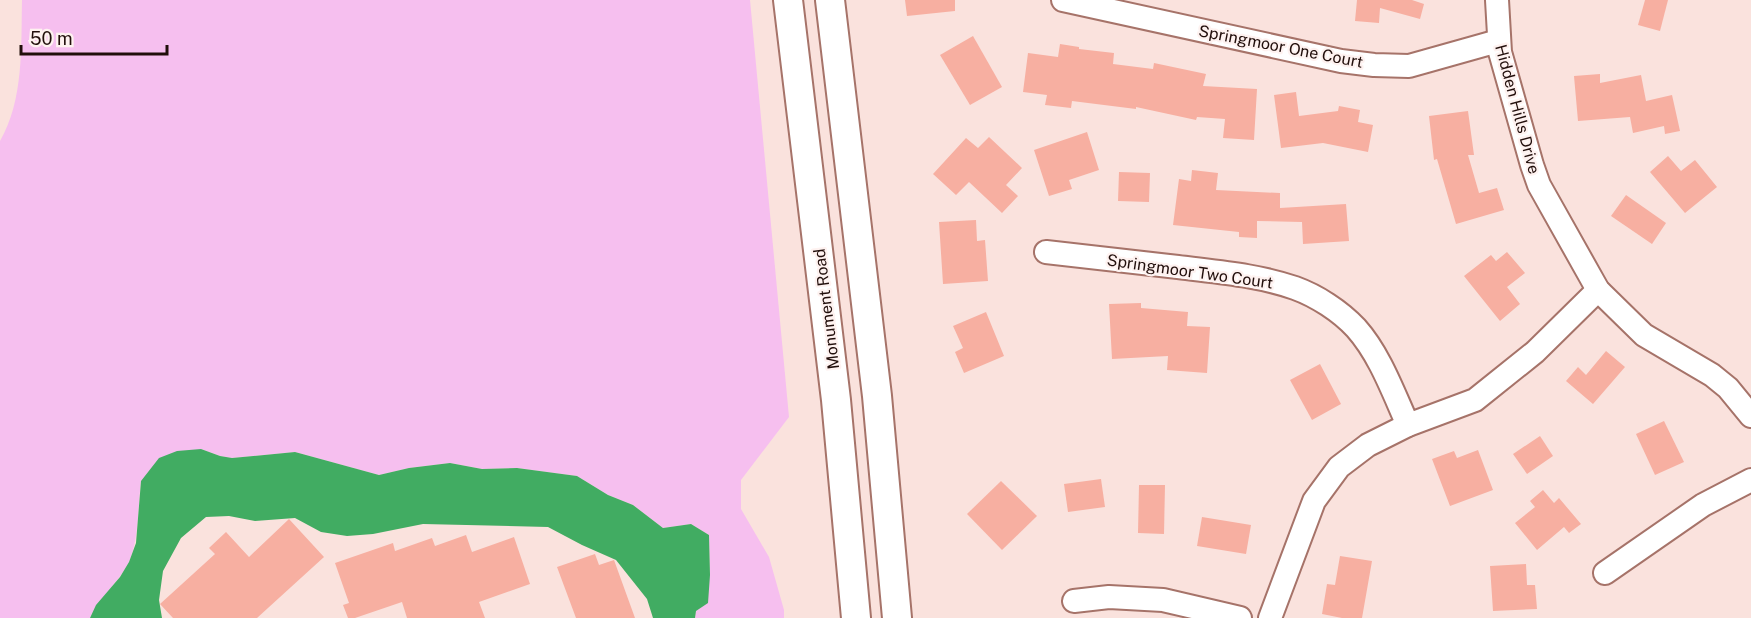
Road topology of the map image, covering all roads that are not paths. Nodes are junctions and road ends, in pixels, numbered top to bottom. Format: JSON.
{"nodes":[{"id":1,"x":788,"y":0,"type":"edge"},
{"id":2,"x":830,"y":0,"type":"edge"},
{"id":3,"x":1063,"y":0,"type":"edge"},
{"id":4,"x":1497,"y":0,"type":"edge"},
{"id":5,"x":1498,"y":41,"type":"junction"},
{"id":6,"x":1046,"y":252,"type":"dead end"},
{"id":7,"x":1598,"y":290,"type":"junction"},
{"id":8,"x":1751,"y":416,"type":"edge"},
{"id":9,"x":1408,"y":425,"type":"junction"},
{"id":10,"x":1751,"y":480,"type":"edge"},
{"id":11,"x":1605,"y":573,"type":"dead end"},
{"id":12,"x":1074,"y":600,"type":"dead end"},
{"id":13,"x":855,"y":618,"type":"edge"},
{"id":14,"x":897,"y":618,"type":"edge"},
{"id":15,"x":1240,"y":618,"type":"edge"},
{"id":16,"x":1270,"y":618,"type":"edge"}],
"edges":[{"from":1,"to":13,"type":"street","name":"Monument Road"},
{"from":2,"to":14,"type":"street"},
{"from":3,"to":5,"type":"street","name":"Springmoor One Court"},
{"from":4,"to":5,"type":"street","name":"Hidden Hills Drive"},
{"from":5,"to":7,"type":"street","name":"Hidden Hills Drive"},
{"from":6,"to":9,"type":"street","name":"Springmoor Two Court"},
{"from":7,"to":8,"type":"street","name":"Hidden Hills Drive"},
{"from":7,"to":9,"type":"street"},
{"from":9,"to":16,"type":"street"},
{"from":10,"to":11,"type":"street"},
{"from":12,"to":15,"type":"street"}]}
